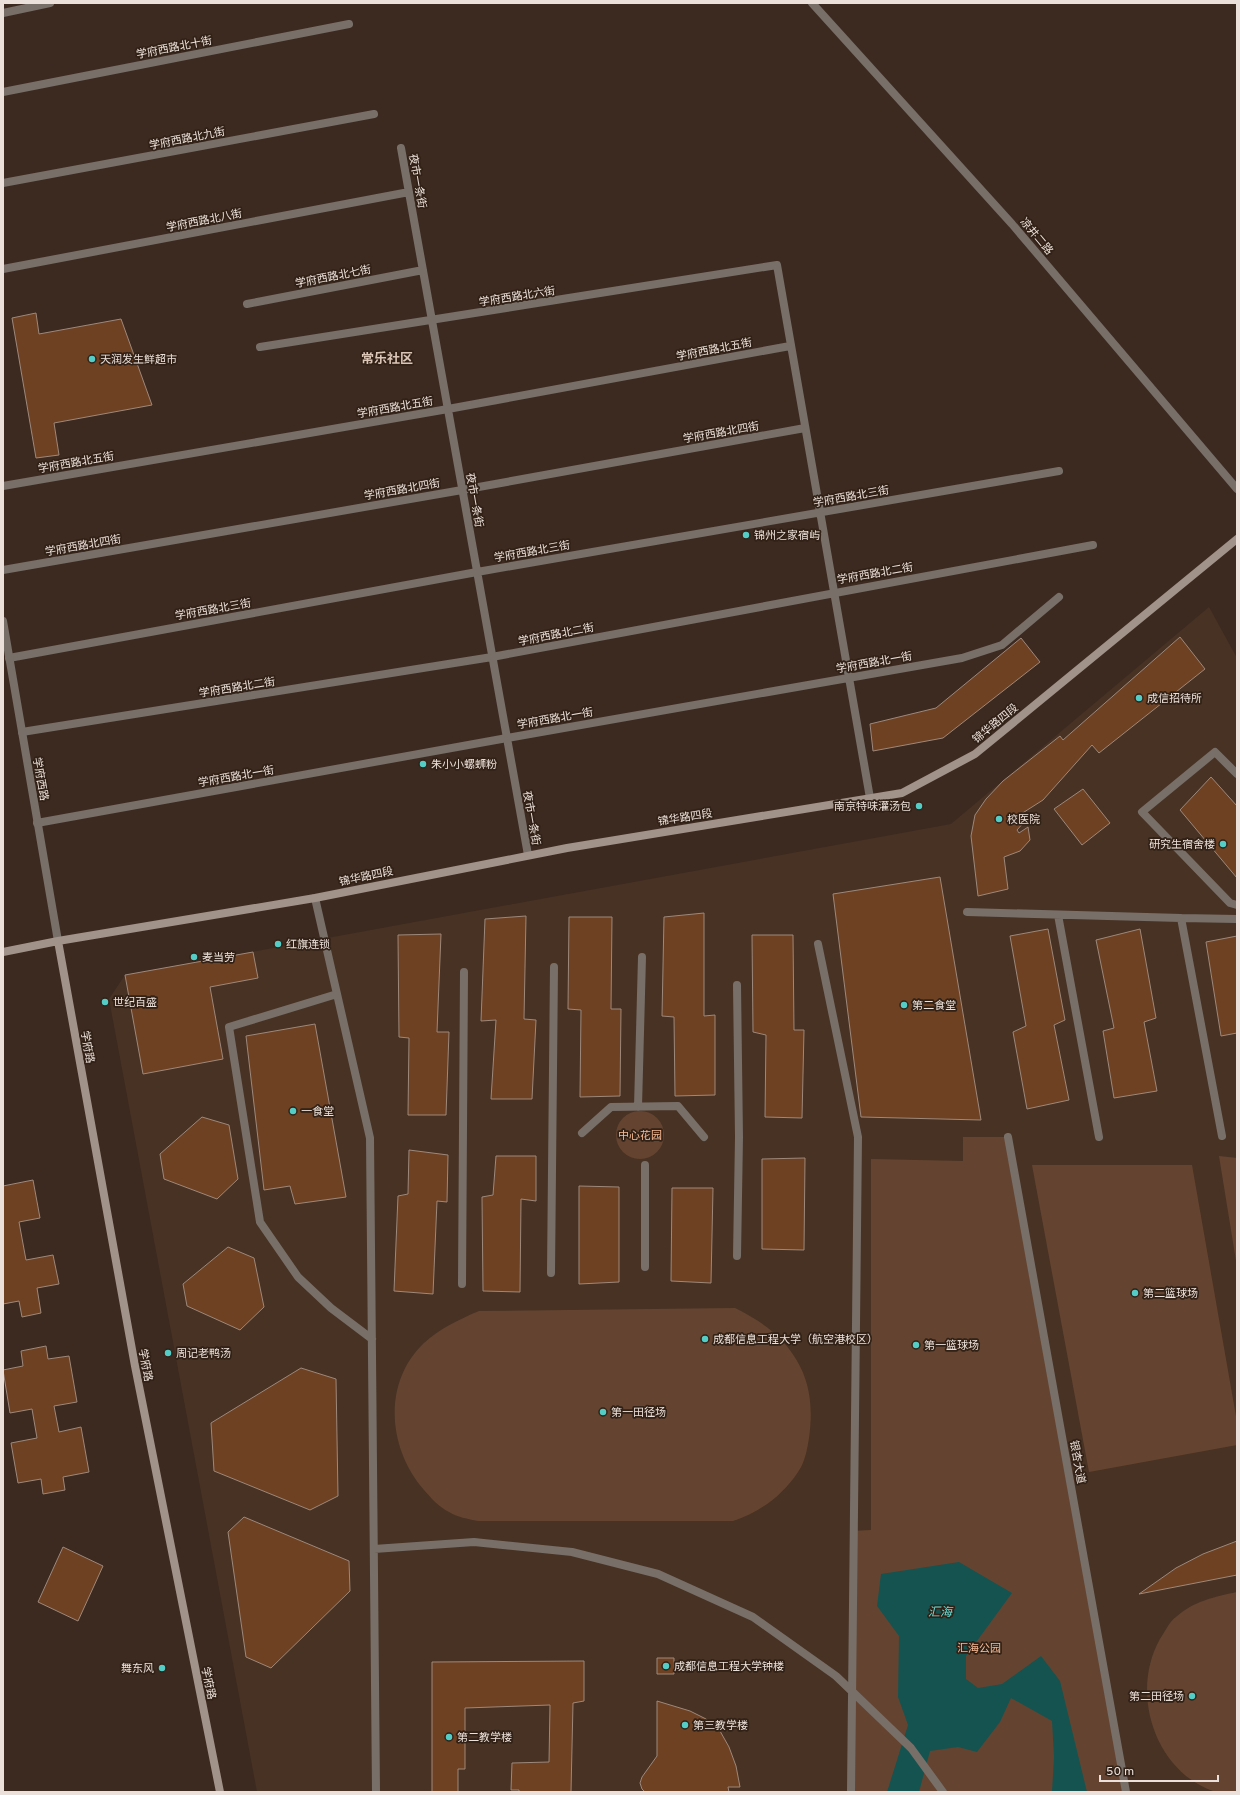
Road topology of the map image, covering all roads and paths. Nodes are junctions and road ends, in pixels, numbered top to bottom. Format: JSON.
{"nodes":[{"id":1,"x":50,"y":3,"type":"edge"},
{"id":2,"x":812,"y":3,"type":"edge"},
{"id":3,"x":3,"y":13,"type":"edge"},
{"id":4,"x":349,"y":24,"type":"dead end"},
{"id":5,"x":3,"y":92,"type":"edge"},
{"id":6,"x":374,"y":114,"type":"dead end"},
{"id":7,"x":401,"y":148,"type":"dead end"},
{"id":8,"x":3,"y":183,"type":"edge"},
{"id":9,"x":409,"y":192,"type":"junction"},
{"id":10,"x":3,"y":269,"type":"edge"},
{"id":11,"x":423,"y":270,"type":"junction"},
{"id":12,"x":246,"y":304,"type":"dead end"},
{"id":13,"x":432,"y":321,"type":"junction"},
{"id":14,"x":790,"y":346,"type":"junction"},
{"id":15,"x":260,"y":347,"type":"dead end"},
{"id":16,"x":448,"y":409,"type":"junction"},
{"id":17,"x":805,"y":428,"type":"junction"},
{"id":18,"x":1059,"y":471,"type":"dead end"},
{"id":19,"x":3,"y":486,"type":"edge"},
{"id":20,"x":1237,"y":489,"type":"edge"},
{"id":21,"x":462,"y":490,"type":"junction"},
{"id":22,"x":820,"y":513,"type":"junction"},
{"id":23,"x":1237,"y":539,"type":"edge"},
{"id":24,"x":1093,"y":545,"type":"dead end"},
{"id":25,"x":3,"y":570,"type":"edge"},
{"id":26,"x":477,"y":572,"type":"junction"},
{"id":27,"x":834,"y":592,"type":"junction"},
{"id":28,"x":1059,"y":597,"type":"dead end"},
{"id":29,"x":3,"y":621,"type":"edge"},
{"id":30,"x":492,"y":657,"type":"junction"},
{"id":31,"x":9,"y":658,"type":"junction"},
{"id":32,"x":848,"y":678,"type":"junction"},
{"id":33,"x":22,"y":732,"type":"junction"},
{"id":34,"x":507,"y":738,"type":"junction"},
{"id":35,"x":1237,"y":774,"type":"edge"},
{"id":36,"x":870,"y":798,"type":"junction"},
{"id":37,"x":38,"y":823,"type":"junction"},
{"id":38,"x":528,"y":855,"type":"junction"},
{"id":39,"x":315,"y":898,"type":"junction"},
{"id":40,"x":1237,"y":905,"type":"edge"},
{"id":41,"x":967,"y":912,"type":"dead end"},
{"id":42,"x":1058,"y":915,"type":"junction"},
{"id":43,"x":1181,"y":918,"type":"junction"},
{"id":44,"x":1237,"y":919,"type":"edge"},
{"id":45,"x":58,"y":941,"type":"junction"},
{"id":46,"x":818,"y":944,"type":"dead end"},
{"id":47,"x":3,"y":952,"type":"edge"},
{"id":48,"x":642,"y":957,"type":"dead end"},
{"id":49,"x":554,"y":967,"type":"dead end"},
{"id":50,"x":464,"y":972,"type":"dead end"},
{"id":51,"x":737,"y":985,"type":"dead end"},
{"id":52,"x":337,"y":994,"type":"junction"},
{"id":53,"x":638,"y":1107,"type":"junction"},
{"id":54,"x":582,"y":1133,"type":"dead end"},
{"id":55,"x":1222,"y":1136,"type":"dead end"},
{"id":56,"x":704,"y":1137,"type":"dead end"},
{"id":57,"x":1008,"y":1137,"type":"dead end"},
{"id":58,"x":1098,"y":1137,"type":"dead end"},
{"id":59,"x":645,"y":1165,"type":"dead end"},
{"id":60,"x":737,"y":1256,"type":"dead end"},
{"id":61,"x":645,"y":1267,"type":"dead end"},
{"id":62,"x":551,"y":1273,"type":"dead end"},
{"id":63,"x":462,"y":1284,"type":"dead end"},
{"id":64,"x":372,"y":1339,"type":"junction"},
{"id":65,"x":374,"y":1549,"type":"junction"},
{"id":66,"x":851,"y":1690,"type":"junction"},
{"id":67,"x":220,"y":1792,"type":"edge"},
{"id":68,"x":376,"y":1792,"type":"edge"},
{"id":69,"x":851,"y":1792,"type":"edge"},
{"id":70,"x":943,"y":1792,"type":"edge"},
{"id":71,"x":1126,"y":1792,"type":"edge"}],
"edges":[{"from":1,"to":3,"type":"street"},
{"from":2,"to":20,"type":"street","name":"凉井二路"},
{"from":4,"to":5,"type":"street","name":"学府西路北十街"},
{"from":6,"to":8,"type":"street","name":"学府西路北九街"},
{"from":7,"to":9,"type":"street","name":"夜市一条街"},
{"from":9,"to":10,"type":"street","name":"学府西路北八街"},
{"from":9,"to":11,"type":"street","name":"夜市一条街"},
{"from":11,"to":12,"type":"street","name":"学府西路北七街"},
{"from":11,"to":13,"type":"street","name":"夜市一条街"},
{"from":13,"to":14,"type":"street","name":"学府西路北六街"},
{"from":13,"to":15,"type":"street","name":"学府西路北六街"},
{"from":13,"to":16,"type":"street","name":"夜市一条街"},
{"from":14,"to":16,"type":"street","name":"学府西路北五街"},
{"from":14,"to":17,"type":"street"},
{"from":16,"to":19,"type":"street","name":"学府西路北五街"},
{"from":16,"to":21,"type":"street","name":"夜市一条街"},
{"from":17,"to":21,"type":"street","name":"学府西路北四街"},
{"from":17,"to":22,"type":"street"},
{"from":18,"to":22,"type":"street","name":"学府西路北三街"},
{"from":21,"to":25,"type":"street","name":"学府西路北四街"},
{"from":21,"to":26,"type":"street","name":"夜市一条街"},
{"from":22,"to":26,"type":"street","name":"学府西路北三街"},
{"from":22,"to":27,"type":"street"},
{"from":23,"to":36,"type":"main road","name":"锦华路四段"},
{"from":24,"to":27,"type":"street","name":"学府西路北二街"},
{"from":26,"to":30,"type":"street","name":"夜市一条街"},
{"from":26,"to":31,"type":"street","name":"学府西路北三街"},
{"from":27,"to":30,"type":"street","name":"学府西路北二街"},
{"from":27,"to":32,"type":"street"},
{"from":28,"to":32,"type":"street","name":"学府西路北一街"},
{"from":29,"to":31,"type":"street","name":"学府西路"},
{"from":30,"to":33,"type":"street","name":"学府西路北二街"},
{"from":30,"to":34,"type":"street","name":"夜市一条街"},
{"from":31,"to":33,"type":"street","name":"学府西路"},
{"from":32,"to":34,"type":"street","name":"学府西路北一街"},
{"from":32,"to":36,"type":"street"},
{"from":33,"to":37,"type":"street","name":"学府西路"},
{"from":34,"to":37,"type":"street","name":"学府西路北一街"},
{"from":34,"to":38,"type":"street","name":"夜市一条街"},
{"from":35,"to":40,"type":"street"},
{"from":36,"to":38,"type":"main road","name":"锦华路四段"},
{"from":37,"to":45,"type":"street","name":"学府西路"},
{"from":38,"to":39,"type":"main road","name":"锦华路四段"},
{"from":39,"to":45,"type":"main road","name":"锦华路四段"},
{"from":39,"to":52,"type":"street"},
{"from":41,"to":42,"type":"street"},
{"from":42,"to":43,"type":"street"},
{"from":42,"to":58,"type":"street"},
{"from":43,"to":44,"type":"street"},
{"from":43,"to":55,"type":"street"},
{"from":45,"to":47,"type":"main road","name":"锦华路四段"},
{"from":45,"to":67,"type":"main road","name":"学府路"},
{"from":46,"to":66,"type":"street"},
{"from":48,"to":53,"type":"street"},
{"from":49,"to":62,"type":"street"},
{"from":50,"to":63,"type":"street"},
{"from":51,"to":60,"type":"street"},
{"from":52,"to":64,"type":"street"},
{"from":52,"to":64,"type":"street"},
{"from":53,"to":54,"type":"street"},
{"from":53,"to":56,"type":"street"},
{"from":57,"to":71,"type":"street","name":"银杏大道"},
{"from":59,"to":61,"type":"street"},
{"from":64,"to":65,"type":"street"},
{"from":65,"to":66,"type":"street"},
{"from":65,"to":68,"type":"street"},
{"from":66,"to":69,"type":"street"},
{"from":66,"to":70,"type":"street"}]}
